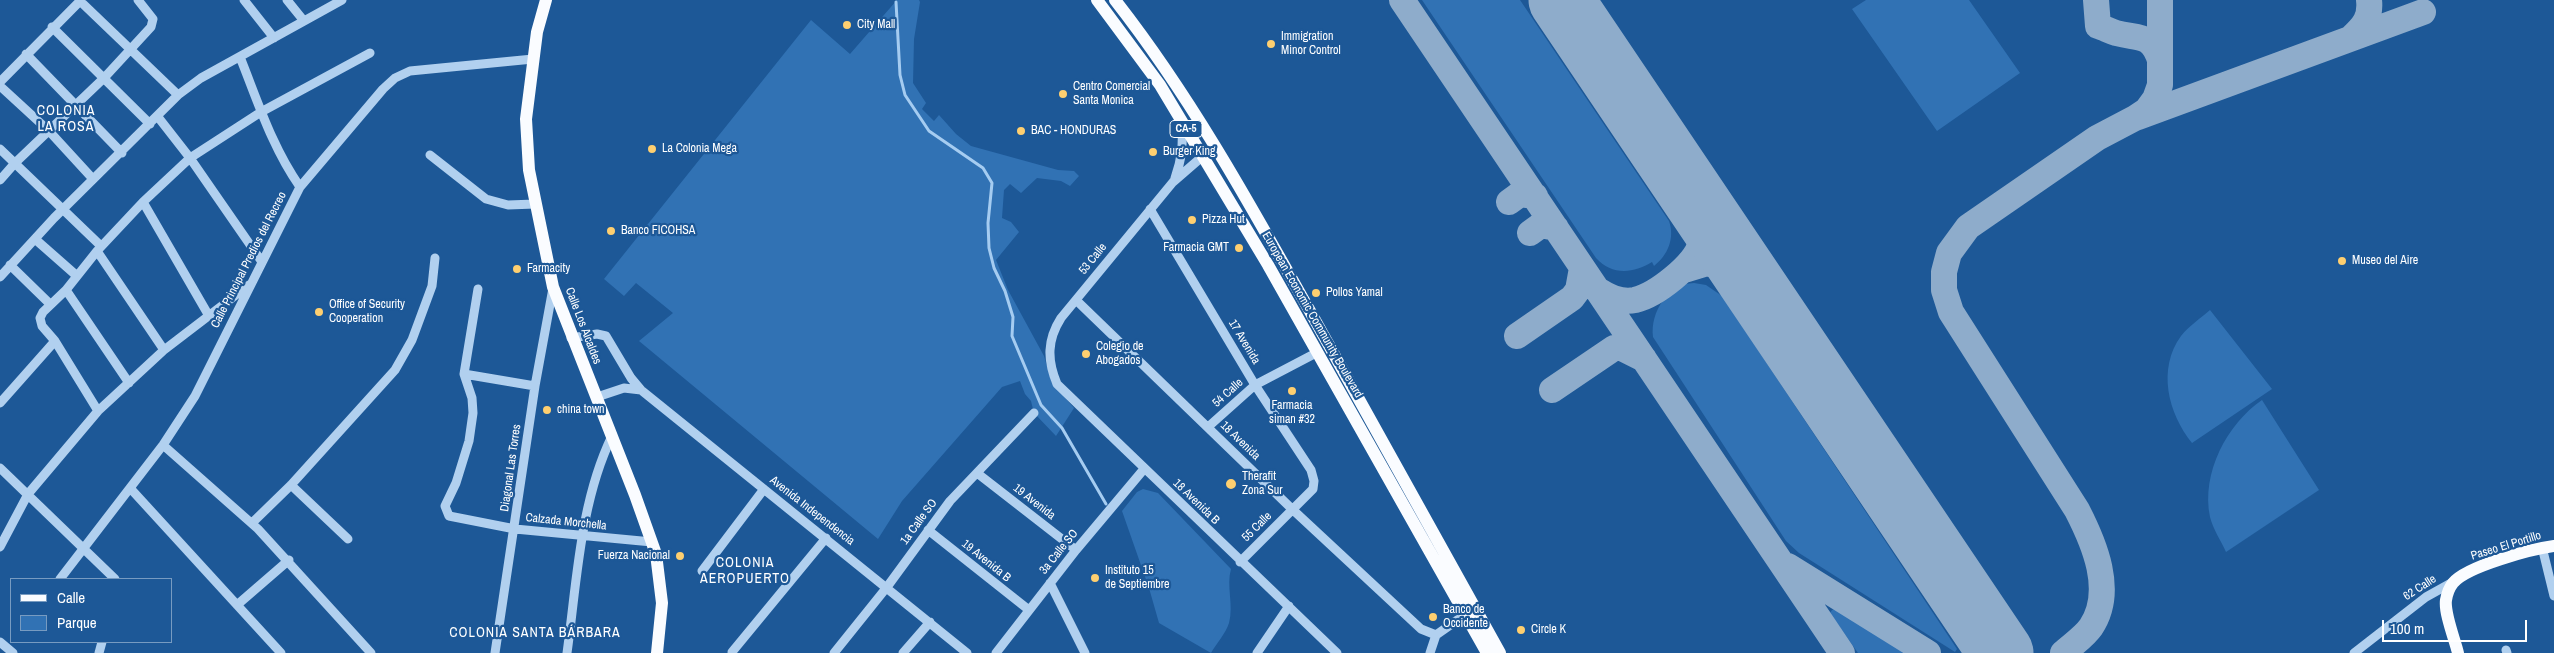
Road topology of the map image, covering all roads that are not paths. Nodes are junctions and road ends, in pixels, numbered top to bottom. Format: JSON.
{"nodes":[{"id":1,"x":80,"y":0,"type":"edge"},
{"id":2,"x":138,"y":0,"type":"edge"},
{"id":3,"x":244,"y":0,"type":"edge"},
{"id":4,"x":287,"y":0,"type":"edge"},
{"id":5,"x":342,"y":0,"type":"edge"},
{"id":6,"x":546,"y":0,"type":"edge"},
{"id":7,"x":1097,"y":0,"type":"edge"},
{"id":8,"x":1115,"y":0,"type":"edge"},
{"id":9,"x":328,"y":3,"type":"edge"},
{"id":10,"x":304,"y":21,"type":"junction"},
{"id":11,"x":52,"y":27,"type":"junction"},
{"id":12,"x":274,"y":38,"type":"junction"},
{"id":13,"x":131,"y":50,"type":"junction"},
{"id":14,"x":370,"y":53,"type":"dead end"},
{"id":15,"x":26,"y":54,"type":"junction"},
{"id":16,"x":240,"y":57,"type":"junction"},
{"id":17,"x":533,"y":60,"type":"junction"},
{"id":18,"x":104,"y":78,"type":"junction"},
{"id":19,"x":0,"y":82,"type":"edge"},
{"id":20,"x":0,"y":86,"type":"edge"},
{"id":21,"x":178,"y":95,"type":"junction"},
{"id":22,"x":76,"y":106,"type":"junction"},
{"id":23,"x":261,"y":112,"type":"junction"},
{"id":24,"x":158,"y":117,"type":"junction"},
{"id":25,"x":1181,"y":121,"type":"junction"},
{"id":26,"x":150,"y":124,"type":"junction"},
{"id":27,"x":49,"y":131,"type":"junction"},
{"id":28,"x":0,"y":149,"type":"edge"},
{"id":29,"x":122,"y":153,"type":"junction"},
{"id":30,"x":430,"y":155,"type":"dead end"},
{"id":31,"x":1203,"y":156,"type":"junction"},
{"id":32,"x":190,"y":158,"type":"junction"},
{"id":33,"x":15,"y":163,"type":"junction"},
{"id":34,"x":0,"y":180,"type":"edge"},
{"id":35,"x":93,"y":180,"type":"junction"},
{"id":36,"x":1173,"y":182,"type":"junction"},
{"id":37,"x":300,"y":187,"type":"junction"},
{"id":38,"x":143,"y":202,"type":"junction"},
{"id":39,"x":535,"y":204,"type":"junction"},
{"id":40,"x":1150,"y":209,"type":"junction"},
{"id":41,"x":63,"y":210,"type":"junction"},
{"id":42,"x":35,"y":239,"type":"junction"},
{"id":43,"x":99,"y":248,"type":"junction"},
{"id":44,"x":435,"y":258,"type":"dead end"},
{"id":45,"x":262,"y":262,"type":"junction"},
{"id":46,"x":10,"y":265,"type":"junction"},
{"id":47,"x":0,"y":275,"type":"edge"},
{"id":48,"x":77,"y":276,"type":"junction"},
{"id":49,"x":252,"y":283,"type":"junction"},
{"id":50,"x":553,"y":288,"type":"junction"},
{"id":51,"x":478,"y":289,"type":"dead end"},
{"id":52,"x":66,"y":290,"type":"junction"},
{"id":53,"x":1076,"y":300,"type":"junction"},
{"id":54,"x":50,"y":304,"type":"junction"},
{"id":55,"x":209,"y":316,"type":"junction"},
{"id":56,"x":571,"y":338,"type":"junction"},
{"id":57,"x":55,"y":341,"type":"junction"},
{"id":58,"x":164,"y":350,"type":"junction"},
{"id":59,"x":1318,"y":352,"type":"junction"},
{"id":60,"x":1049,"y":360,"type":"joint"},
{"id":61,"x":464,"y":374,"type":"junction"},
{"id":62,"x":129,"y":383,"type":"junction"},
{"id":63,"x":1255,"y":385,"type":"junction"},
{"id":64,"x":535,"y":386,"type":"junction"},
{"id":65,"x":641,"y":390,"type":"junction"},
{"id":66,"x":597,"y":397,"type":"junction"},
{"id":67,"x":0,"y":403,"type":"edge"},
{"id":68,"x":98,"y":411,"type":"junction"},
{"id":69,"x":1034,"y":413,"type":"dead end"},
{"id":70,"x":1208,"y":427,"type":"junction"},
{"id":71,"x":612,"y":436,"type":"junction"},
{"id":72,"x":163,"y":445,"type":"junction"},
{"id":73,"x":0,"y":468,"type":"edge"},
{"id":74,"x":1144,"y":469,"type":"junction"},
{"id":75,"x":977,"y":473,"type":"junction"},
{"id":76,"x":291,"y":485,"type":"junction"},
{"id":77,"x":130,"y":488,"type":"junction"},
{"id":78,"x":764,"y":489,"type":"junction"},
{"id":79,"x":1313,"y":489,"type":"joint"},
{"id":80,"x":28,"y":494,"type":"junction"},
{"id":81,"x":1292,"y":509,"type":"junction"},
{"id":82,"x":252,"y":523,"type":"junction"},
{"id":83,"x":515,"y":529,"type":"junction"},
{"id":84,"x":928,"y":530,"type":"junction"},
{"id":85,"x":583,"y":536,"type":"junction"},
{"id":86,"x":826,"y":538,"type":"junction"},
{"id":87,"x":348,"y":539,"type":"dead end"},
{"id":88,"x":652,"y":542,"type":"junction"},
{"id":89,"x":0,"y":546,"type":"edge"},
{"id":90,"x":2548,"y":546,"type":"edge"},
{"id":91,"x":83,"y":548,"type":"junction"},
{"id":92,"x":1076,"y":550,"type":"junction"},
{"id":93,"x":289,"y":560,"type":"junction"},
{"id":94,"x":1240,"y":562,"type":"junction"},
{"id":95,"x":702,"y":571,"type":"dead end"},
{"id":96,"x":61,"y":578,"type":"edge"},
{"id":97,"x":114,"y":578,"type":"edge"},
{"id":98,"x":2453,"y":582,"type":"junction"},
{"id":99,"x":1050,"y":583,"type":"junction"},
{"id":100,"x":888,"y":587,"type":"junction"},
{"id":101,"x":2554,"y":596,"type":"edge"},
{"id":102,"x":237,"y":605,"type":"junction"},
{"id":103,"x":1289,"y":606,"type":"junction"},
{"id":104,"x":1029,"y":610,"type":"junction"},
{"id":105,"x":1466,"y":614,"type":"junction"},
{"id":106,"x":930,"y":622,"type":"junction"},
{"id":107,"x":1436,"y":635,"type":"junction"},
{"id":108,"x":0,"y":642,"type":"edge"},
{"id":109,"x":11,"y":649,"type":"edge"},
{"id":110,"x":732,"y":652,"type":"edge"},
{"id":111,"x":280,"y":653,"type":"edge"},
{"id":112,"x":371,"y":653,"type":"edge"},
{"id":113,"x":495,"y":653,"type":"edge"},
{"id":114,"x":567,"y":653,"type":"edge"},
{"id":115,"x":657,"y":653,"type":"edge"},
{"id":116,"x":834,"y":653,"type":"edge"},
{"id":117,"x":903,"y":653,"type":"edge"},
{"id":118,"x":967,"y":653,"type":"edge"},
{"id":119,"x":996,"y":653,"type":"edge"},
{"id":120,"x":1085,"y":653,"type":"edge"},
{"id":121,"x":1257,"y":653,"type":"edge"},
{"id":122,"x":1337,"y":653,"type":"edge"},
{"id":123,"x":1430,"y":653,"type":"edge"},
{"id":124,"x":1488,"y":653,"type":"edge"},
{"id":125,"x":1500,"y":653,"type":"edge"},
{"id":126,"x":2354,"y":653,"type":"edge"},
{"id":127,"x":2458,"y":653,"type":"edge"}],
"edges":[{"from":1,"to":11,"type":"street"},
{"from":1,"to":13,"type":"street"},
{"from":2,"to":13,"type":"street"},
{"from":3,"to":12,"type":"street"},
{"from":4,"to":10,"type":"street"},
{"from":5,"to":9,"type":"street"},
{"from":6,"to":17,"type":"main road","name":"Calle Los Alcaldes"},
{"from":7,"to":25,"type":"main road","name":"European Economic Community Boulevard","number":"CA-5"},
{"from":8,"to":125,"type":"main road","name":"European Economic Community Boulevard","number":"CA-5"},
{"from":9,"to":10,"type":"street"},
{"from":10,"to":12,"type":"street"},
{"from":11,"to":15,"type":"street"},
{"from":11,"to":18,"type":"street"},
{"from":12,"to":16,"type":"street"},
{"from":13,"to":18,"type":"street"},
{"from":13,"to":21,"type":"street"},
{"from":14,"to":23,"type":"street"},
{"from":15,"to":19,"type":"street"},
{"from":15,"to":22,"type":"street"},
{"from":16,"to":21,"type":"street"},
{"from":16,"to":23,"type":"street"},
{"from":17,"to":37,"type":"street","name":"Calle Principal Predios del Recreo"},
{"from":17,"to":39,"type":"main road","name":"Calle Los Alcaldes"},
{"from":18,"to":22,"type":"street"},
{"from":18,"to":26,"type":"street"},
{"from":20,"to":27,"type":"street"},
{"from":21,"to":24,"type":"street"},
{"from":22,"to":27,"type":"street"},
{"from":22,"to":29,"type":"street"},
{"from":23,"to":32,"type":"street"},
{"from":23,"to":37,"type":"street"},
{"from":24,"to":26,"type":"street"},
{"from":24,"to":32,"type":"street"},
{"from":25,"to":31,"type":"main road","name":"European Economic Community Boulevard","number":"CA-5"},
{"from":25,"to":36,"type":"street","name":"53 Calle"},
{"from":26,"to":29,"type":"street"},
{"from":27,"to":33,"type":"street"},
{"from":27,"to":35,"type":"street"},
{"from":28,"to":33,"type":"street"},
{"from":29,"to":35,"type":"street"},
{"from":30,"to":39,"type":"street"},
{"from":31,"to":36,"type":"street","name":"53 Calle"},
{"from":31,"to":59,"type":"main road","name":"European Economic Community Boulevard","number":"CA-5"},
{"from":32,"to":38,"type":"street"},
{"from":32,"to":45,"type":"street"},
{"from":33,"to":34,"type":"street"},
{"from":33,"to":41,"type":"street"},
{"from":35,"to":41,"type":"street"},
{"from":36,"to":40,"type":"street","name":"53 Calle"},
{"from":37,"to":45,"type":"street","name":"Calle Principal Predios del Recreo"},
{"from":38,"to":43,"type":"street"},
{"from":38,"to":55,"type":"street"},
{"from":39,"to":50,"type":"main road","name":"Calle Los Alcaldes"},
{"from":40,"to":53,"type":"street","name":"53 Calle"},
{"from":40,"to":63,"type":"street","name":"17 Avenida"},
{"from":41,"to":42,"type":"street"},
{"from":41,"to":43,"type":"street"},
{"from":42,"to":46,"type":"street"},
{"from":42,"to":48,"type":"street"},
{"from":43,"to":48,"type":"street"},
{"from":43,"to":58,"type":"street"},
{"from":44,"to":76,"type":"street"},
{"from":45,"to":49,"type":"street","name":"Calle Principal Predios del Recreo"},
{"from":46,"to":47,"type":"street"},
{"from":46,"to":54,"type":"street"},
{"from":48,"to":52,"type":"street"},
{"from":49,"to":55,"type":"street"},
{"from":49,"to":72,"type":"street","name":"Calle Principal Predios del Recreo"},
{"from":50,"to":56,"type":"main road","name":"Calle Los Alcaldes"},
{"from":50,"to":64,"type":"street","name":"Diagonal Las Torres"},
{"from":51,"to":61,"type":"street"},
{"from":52,"to":54,"type":"street"},
{"from":52,"to":62,"type":"street"},
{"from":53,"to":60,"type":"street","name":"53 Calle"},
{"from":53,"to":70,"type":"street","name":"18 Avenida"},
{"from":54,"to":57,"type":"street"},
{"from":55,"to":58,"type":"street"},
{"from":56,"to":65,"type":"street","name":"Avenida Independencia"},
{"from":56,"to":66,"type":"main road","name":"Calle Los Alcaldes"},
{"from":57,"to":67,"type":"street"},
{"from":57,"to":68,"type":"street"},
{"from":58,"to":62,"type":"street"},
{"from":59,"to":63,"type":"street","name":"54 Calle"},
{"from":59,"to":105,"type":"main road","name":"European Economic Community Boulevard"},
{"from":60,"to":74,"type":"street","name":"18 Avenida B"},
{"from":61,"to":64,"type":"street"},
{"from":61,"to":83,"type":"street","name":"Calzada Morchella"},
{"from":62,"to":68,"type":"street"},
{"from":63,"to":70,"type":"street","name":"54 Calle"},
{"from":63,"to":79,"type":"street","name":"17 Avenida"},
{"from":64,"to":83,"type":"street","name":"Diagonal Las Torres"},
{"from":65,"to":66,"type":"street"},
{"from":65,"to":78,"type":"street","name":"Avenida Independencia"},
{"from":66,"to":71,"type":"main road","name":"Calle Los Alcaldes"},
{"from":68,"to":80,"type":"street"},
{"from":69,"to":75,"type":"street","name":"1a Calle SO"},
{"from":70,"to":81,"type":"street","name":"18 Avenida"},
{"from":71,"to":85,"type":"street"},
{"from":71,"to":88,"type":"main road","name":"Calle Los Alcaldes"},
{"from":72,"to":77,"type":"street","name":"Calle Principal Predios del Recreo"},
{"from":72,"to":82,"type":"street"},
{"from":73,"to":80,"type":"street"},
{"from":74,"to":92,"type":"street","name":"3a Calle SO"},
{"from":74,"to":94,"type":"street","name":"18 Avenida B"},
{"from":75,"to":84,"type":"street","name":"1a Calle SO"},
{"from":75,"to":92,"type":"street","name":"19 Avenida"},
{"from":76,"to":82,"type":"street"},
{"from":76,"to":87,"type":"street"},
{"from":77,"to":91,"type":"street","name":"Calle Principal Predios del Recreo"},
{"from":77,"to":102,"type":"street"},
{"from":78,"to":86,"type":"street","name":"Avenida Independencia"},
{"from":78,"to":95,"type":"street"},
{"from":79,"to":81,"type":"street","name":"55 Calle"},
{"from":80,"to":89,"type":"street"},
{"from":80,"to":91,"type":"street"},
{"from":81,"to":94,"type":"street","name":"55 Calle"},
{"from":81,"to":107,"type":"street","name":"18 Avenida"},
{"from":82,"to":93,"type":"street"},
{"from":83,"to":85,"type":"street","name":"Calzada Morchella"},
{"from":83,"to":113,"type":"street","name":"Diagonal Las Torres"},
{"from":84,"to":100,"type":"street","name":"1a Calle SO"},
{"from":84,"to":104,"type":"street","name":"19 Avenida B"},
{"from":85,"to":88,"type":"street","name":"Calzada Morchella"},
{"from":85,"to":114,"type":"street"},
{"from":86,"to":100,"type":"street","name":"Avenida Independencia"},
{"from":86,"to":110,"type":"street"},
{"from":88,"to":115,"type":"main road","name":"Calle Los Alcaldes"},
{"from":90,"to":98,"type":"main road","name":"Paseo El Portillo"},
{"from":90,"to":101,"type":"street"},
{"from":91,"to":96,"type":"street","name":"Calle Principal Predios del Recreo"},
{"from":91,"to":97,"type":"street"},
{"from":92,"to":99,"type":"street","name":"3a Calle SO"},
{"from":93,"to":102,"type":"street"},
{"from":93,"to":112,"type":"street"},
{"from":94,"to":103,"type":"street","name":"18 Avenida B"},
{"from":98,"to":126,"type":"street","name":"62 Calle"},
{"from":98,"to":127,"type":"main road"},
{"from":99,"to":104,"type":"street","name":"3a Calle SO"},
{"from":99,"to":120,"type":"street"},
{"from":100,"to":106,"type":"street","name":"Avenida Independencia"},
{"from":100,"to":116,"type":"street","name":"1a Calle SO"},
{"from":102,"to":111,"type":"street"},
{"from":103,"to":121,"type":"street"},
{"from":103,"to":122,"type":"street","name":"18 Avenida B"},
{"from":104,"to":119,"type":"street","name":"3a Calle SO"},
{"from":105,"to":107,"type":"street"},
{"from":105,"to":124,"type":"main road","name":"European Economic Community Boulevard"},
{"from":106,"to":117,"type":"street"},
{"from":106,"to":118,"type":"street","name":"Avenida Independencia"},
{"from":107,"to":123,"type":"street"},
{"from":108,"to":109,"type":"street"}]}
